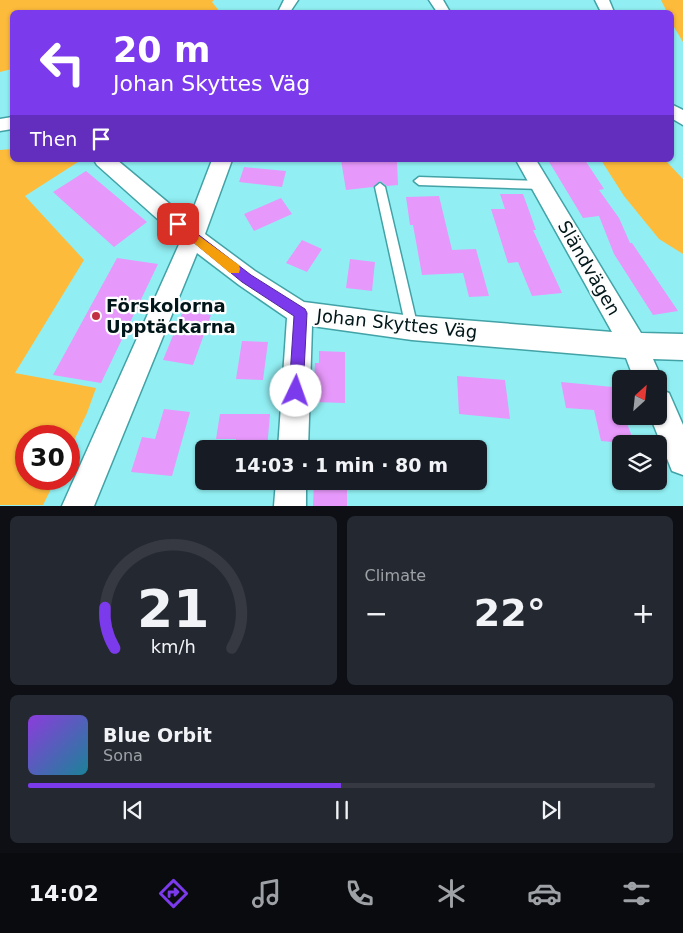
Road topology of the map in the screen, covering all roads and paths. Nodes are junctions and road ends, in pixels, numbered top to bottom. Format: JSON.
{"nodes":[{"id":1,"x":106,"y":162,"type":"edge"},
{"id":2,"x":221,"y":162,"type":"edge"},
{"id":3,"x":527,"y":162,"type":"edge"},
{"id":4,"x":420,"y":181,"type":"dead end"},
{"id":5,"x":541,"y":185,"type":"junction"},
{"id":6,"x":380,"y":188,"type":"dead end"},
{"id":7,"x":193,"y":236,"type":"junction"},
{"id":8,"x":300,"y":313,"type":"junction"},
{"id":9,"x":412,"y":328,"type":"junction"},
{"id":10,"x":634,"y":346,"type":"junction"},
{"id":11,"x":683,"y":347,"type":"edge"},
{"id":12,"x":644,"y":370,"type":"edge"},
{"id":13,"x":668,"y":424,"type":"edge"},
{"id":14,"x":293,"y":440,"type":"edge"},
{"id":15,"x":683,"y":460,"type":"edge"},
{"id":16,"x":291,"y":490,"type":"edge"},
{"id":17,"x":78,"y":506,"type":"edge"},
{"id":18,"x":290,"y":506,"type":"edge"}],
"edges":[{"from":1,"to":7,"type":"street","name":"Johan Skyttes Väg"},
{"from":2,"to":7,"type":"street"},
{"from":3,"to":5,"type":"street","name":"Sländvägen"},
{"from":4,"to":5,"type":"lane"},
{"from":5,"to":10,"type":"street","name":"Sländvägen"},
{"from":6,"to":9,"type":"lane"},
{"from":7,"to":8,"type":"street","name":"Johan Skyttes Väg"},
{"from":7,"to":17,"type":"street"},
{"from":8,"to":9,"type":"street","name":"Johan Skyttes Väg"},
{"from":8,"to":14,"type":"street"},
{"from":9,"to":10,"type":"street","name":"Johan Skyttes Väg"},
{"from":10,"to":11,"type":"street","name":"Johan Skyttes Väg"},
{"from":10,"to":12,"type":"street","name":"Sländvägen"},
{"from":13,"to":15,"type":"street"},
{"from":16,"to":18,"type":"street"}]}
